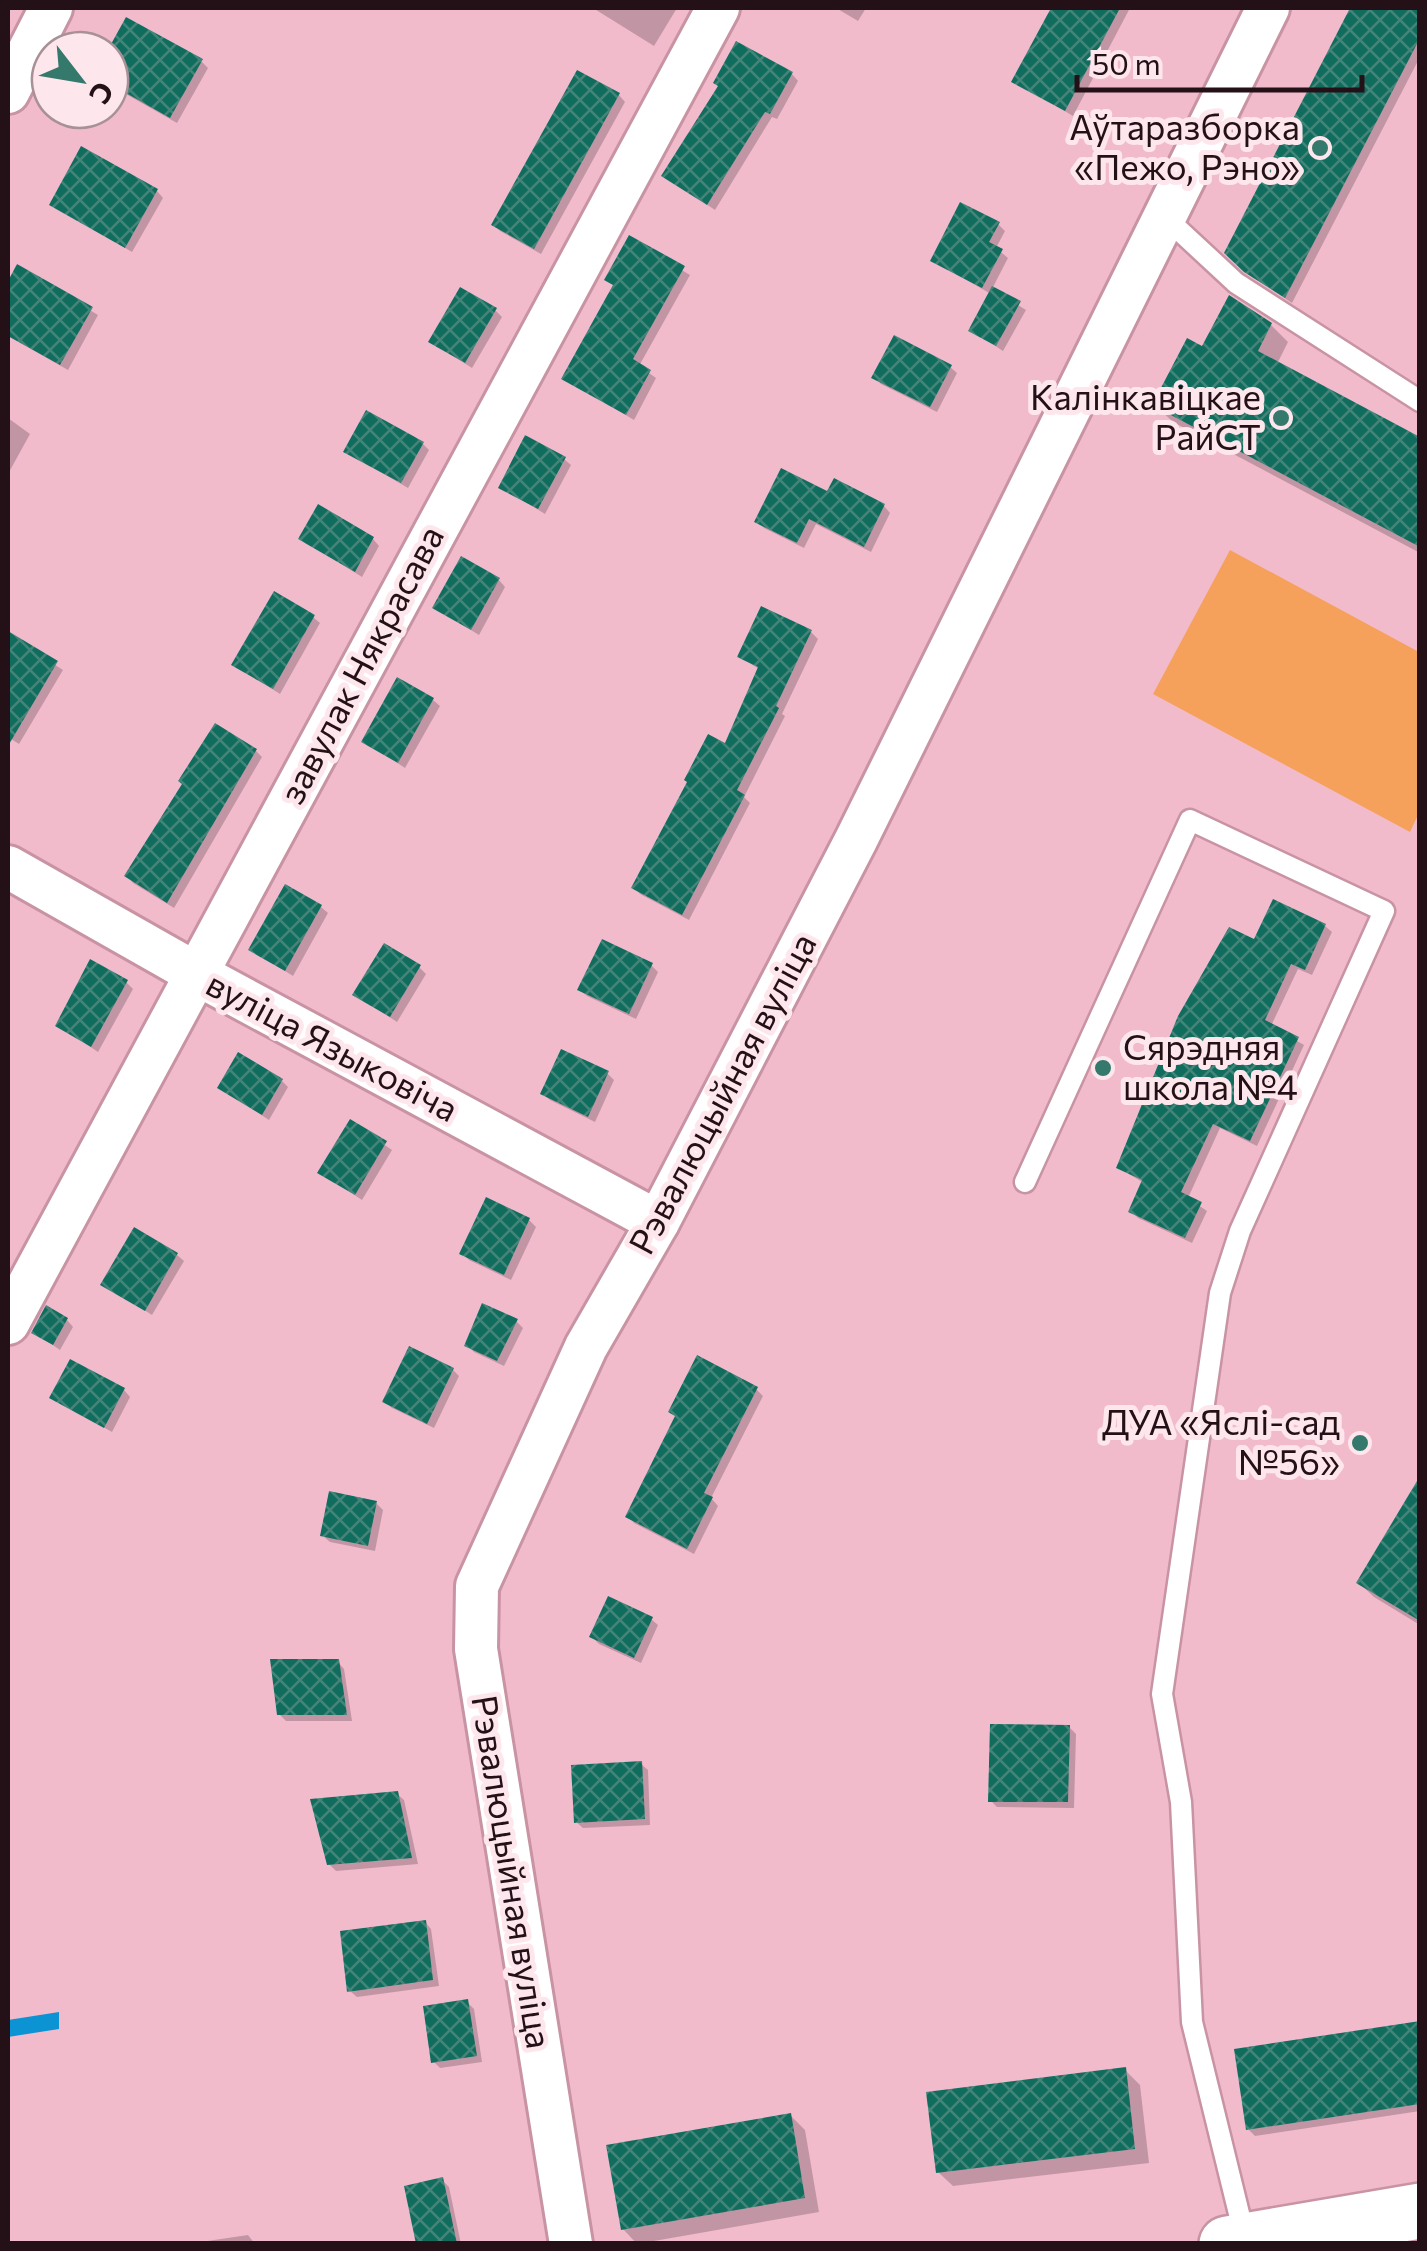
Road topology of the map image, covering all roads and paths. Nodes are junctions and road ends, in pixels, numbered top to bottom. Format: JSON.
{"nodes":[{"id":1,"x":51,"y":8,"type":"edge"},
{"id":2,"x":718,"y":8,"type":"edge"},
{"id":3,"x":1268,"y":8,"type":"edge"},
{"id":4,"x":8,"y":92,"type":"edge"},
{"id":5,"x":1166,"y":218,"type":"junction"},
{"id":6,"x":1420,"y":400,"type":"edge"},
{"id":7,"x":8,"y":867,"type":"edge"},
{"id":8,"x":195,"y":973,"type":"junction"},
{"id":9,"x":1024,"y":1182,"type":"dead end"},
{"id":10,"x":658,"y":1222,"type":"junction"},
{"id":11,"x":8,"y":1323,"type":"edge"},
{"id":12,"x":1420,"y":2211,"type":"edge"},
{"id":13,"x":1236,"y":2242,"type":"edge"},
{"id":14,"x":571,"y":2244,"type":"edge"}],
"edges":[{"from":1,"to":4,"type":"street"},
{"from":2,"to":8,"type":"street","name":"завулак Някрасава"},
{"from":3,"to":5,"type":"street","name":"Рэвалюцыйная вуліца"},
{"from":5,"to":6,"type":"lane"},
{"from":5,"to":10,"type":"street","name":"Рэвалюцыйная вуліца"},
{"from":7,"to":8,"type":"street","name":"вуліца Языковіча"},
{"from":8,"to":10,"type":"street","name":"вуліца Языковіча"},
{"from":8,"to":11,"type":"street","name":"завулак Някрасава"},
{"from":9,"to":13,"type":"lane"},
{"from":10,"to":14,"type":"street","name":"Рэвалюцыйная вуліца"},
{"from":12,"to":13,"type":"main road"}]}
